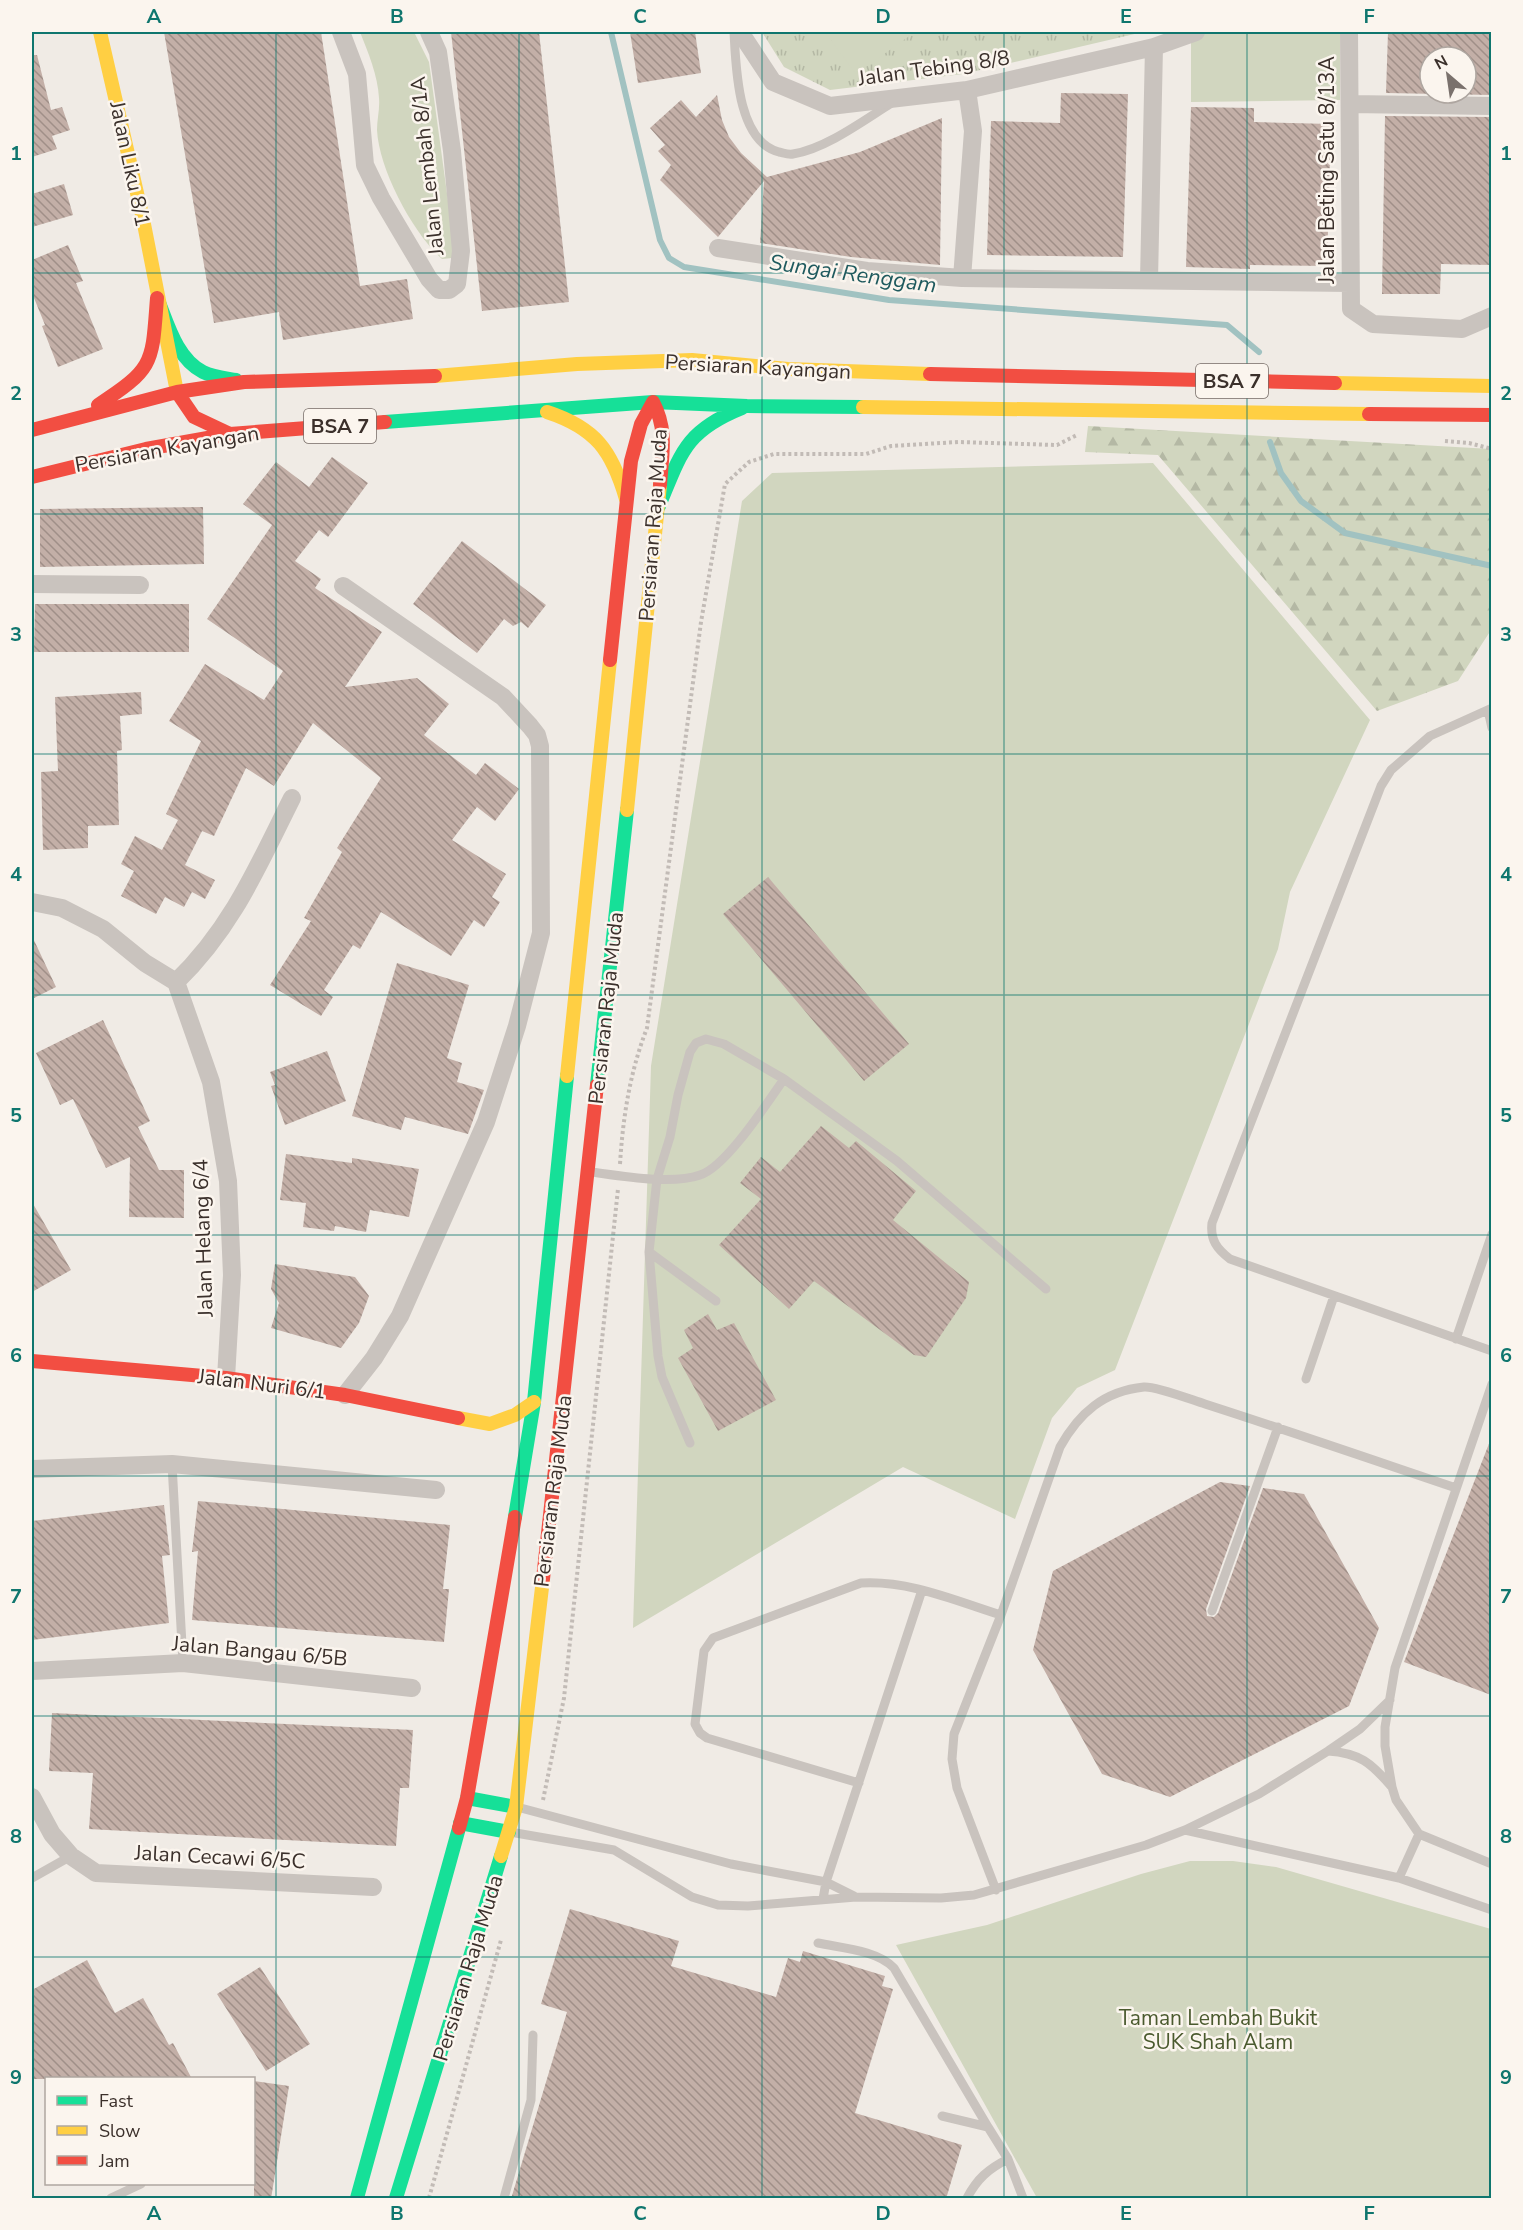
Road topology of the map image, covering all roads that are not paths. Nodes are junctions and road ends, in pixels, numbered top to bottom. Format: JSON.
{"nodes":[{"id":1,"x":100,"y":32,"type":"edge"},
{"id":2,"x":341,"y":32,"type":"edge"},
{"id":3,"x":429,"y":32,"type":"edge"},
{"id":4,"x":734,"y":32,"type":"edge"},
{"id":5,"x":740,"y":32,"type":"edge"},
{"id":6,"x":1196,"y":32,"type":"edge"},
{"id":7,"x":1349,"y":32,"type":"edge"},
{"id":8,"x":1154,"y":47,"type":"junction"},
{"id":9,"x":967,"y":90,"type":"junction"},
{"id":10,"x":903,"y":96,"type":"junction"},
{"id":11,"x":1350,"y":104,"type":"junction"},
{"id":12,"x":1491,"y":106,"type":"edge"},
{"id":13,"x":718,"y":248,"type":"dead end"},
{"id":14,"x":962,"y":278,"type":"junction"},
{"id":15,"x":1149,"y":280,"type":"junction"},
{"id":16,"x":1350,"y":283,"type":"junction"},
{"id":17,"x":157,"y":298,"type":"junction"},
{"id":18,"x":1491,"y":316,"type":"edge"},
{"id":19,"x":788,"y":369,"type":"junction"},
{"id":20,"x":464,"y":375,"type":"junction"},
{"id":21,"x":711,"y":375,"type":"dead end"},
{"id":22,"x":244,"y":382,"type":"junction"},
{"id":23,"x":520,"y":383,"type":"dead end"},
{"id":24,"x":1488,"y":385,"type":"edge"},
{"id":25,"x":673,"y":387,"type":"dead end"},
{"id":26,"x":640,"y":391,"type":"dead end"},
{"id":27,"x":177,"y":392,"type":"junction"},
{"id":28,"x":653,"y":402,"type":"junction"},
{"id":29,"x":747,"y":406,"type":"junction"},
{"id":30,"x":173,"y":411,"type":"dead end"},
{"id":31,"x":542,"y":411,"type":"junction"},
{"id":32,"x":1411,"y":414,"type":"junction"},
{"id":33,"x":1491,"y":414,"type":"edge"},
{"id":34,"x":78,"y":418,"type":"junction"},
{"id":35,"x":1480,"y":428,"type":"dead end"},
{"id":36,"x":32,"y":430,"type":"edge"},
{"id":37,"x":164,"y":433,"type":"dead end"},
{"id":38,"x":230,"y":434,"type":"junction"},
{"id":39,"x":146,"y":449,"type":"junction"},
{"id":40,"x":32,"y":477,"type":"edge"},
{"id":41,"x":626,"y":499,"type":"junction"},
{"id":42,"x":659,"y":506,"type":"junction"},
{"id":43,"x":32,"y":584,"type":"edge"},
{"id":44,"x":140,"y":585,"type":"dead end"},
{"id":45,"x":343,"y":586,"type":"dead end"},
{"id":46,"x":1490,"y":709,"type":"edge"},
{"id":47,"x":1491,"y":728,"type":"edge"},
{"id":48,"x":292,"y":798,"type":"dead end"},
{"id":49,"x":32,"y":902,"type":"edge"},
{"id":50,"x":176,"y":982,"type":"junction"},
{"id":51,"x":783,"y":1079,"type":"junction"},
{"id":52,"x":588,"y":1172,"type":"junction"},
{"id":53,"x":657,"y":1179,"type":"junction"},
{"id":54,"x":1491,"y":1234,"type":"edge"},
{"id":55,"x":649,"y":1252,"type":"junction"},
{"id":56,"x":1046,"y":1289,"type":"dead end"},
{"id":57,"x":1334,"y":1296,"type":"junction"},
{"id":58,"x":716,"y":1301,"type":"dead end"},
{"id":59,"x":1456,"y":1339,"type":"junction"},
{"id":60,"x":1491,"y":1351,"type":"edge"},
{"id":61,"x":32,"y":1361,"type":"edge"},
{"id":62,"x":226,"y":1378,"type":"junction"},
{"id":63,"x":1306,"y":1379,"type":"dead end"},
{"id":64,"x":1491,"y":1384,"type":"edge"},
{"id":65,"x":345,"y":1395,"type":"junction"},
{"id":66,"x":534,"y":1402,"type":"junction"},
{"id":67,"x":490,"y":1424,"type":"junction"},
{"id":68,"x":1278,"y":1427,"type":"junction"},
{"id":69,"x":690,"y":1443,"type":"dead end"},
{"id":70,"x":172,"y":1464,"type":"junction"},
{"id":71,"x":524,"y":1464,"type":"junction"},
{"id":72,"x":32,"y":1469,"type":"edge"},
{"id":73,"x":1456,"y":1488,"type":"junction"},
{"id":74,"x":436,"y":1490,"type":"dead end"},
{"id":75,"x":922,"y":1590,"type":"junction"},
{"id":76,"x":1212,"y":1611,"type":"dead end"},
{"id":77,"x":1001,"y":1615,"type":"junction"},
{"id":78,"x":183,"y":1663,"type":"junction"},
{"id":79,"x":32,"y":1671,"type":"edge"},
{"id":80,"x":412,"y":1688,"type":"dead end"},
{"id":81,"x":1390,"y":1700,"type":"junction"},
{"id":82,"x":1328,"y":1751,"type":"junction"},
{"id":83,"x":859,"y":1783,"type":"junction"},
{"id":84,"x":1392,"y":1787,"type":"junction"},
{"id":85,"x":32,"y":1797,"type":"edge"},
{"id":86,"x":467,"y":1798,"type":"junction"},
{"id":87,"x":516,"y":1807,"type":"junction"},
{"id":88,"x":460,"y":1823,"type":"junction"},
{"id":89,"x":1185,"y":1830,"type":"junction"},
{"id":90,"x":509,"y":1832,"type":"junction"},
{"id":91,"x":1419,"y":1834,"type":"junction"},
{"id":92,"x":71,"y":1856,"type":"junction"},
{"id":93,"x":1491,"y":1864,"type":"edge"},
{"id":94,"x":32,"y":1878,"type":"edge"},
{"id":95,"x":1399,"y":1878,"type":"junction"},
{"id":96,"x":826,"y":1882,"type":"junction"},
{"id":97,"x":373,"y":1887,"type":"dead end"},
{"id":98,"x":996,"y":1890,"type":"junction"},
{"id":99,"x":856,"y":1897,"type":"junction"},
{"id":100,"x":823,"y":1899,"type":"junction"},
{"id":101,"x":1491,"y":1910,"type":"edge"},
{"id":102,"x":818,"y":1943,"type":"dead end"},
{"id":103,"x":533,"y":2035,"type":"dead end"},
{"id":104,"x":942,"y":2116,"type":"dead end"},
{"id":105,"x":988,"y":2127,"type":"junction"},
{"id":106,"x":1008,"y":2159,"type":"junction"},
{"id":107,"x":139,"y":2185,"type":"edge"},
{"id":108,"x":111,"y":2199,"type":"edge"},
{"id":109,"x":357,"y":2199,"type":"edge"},
{"id":110,"x":396,"y":2199,"type":"edge"},
{"id":111,"x":504,"y":2199,"type":"edge"},
{"id":112,"x":967,"y":2199,"type":"edge"},
{"id":113,"x":1023,"y":2199,"type":"edge"}],
"edges":[{"from":1,"to":17,"type":"main road","name":"Jalan Liku 8/1"},
{"from":2,"to":3,"type":"street","name":"Jalan Lembah 8/1A"},
{"from":4,"to":10,"type":"lane"},
{"from":5,"to":10,"type":"street","name":"Jalan Tebing 8/8"},
{"from":6,"to":8,"type":"street","name":"Jalan Tebing 8/8"},
{"from":7,"to":11,"type":"street","name":"Jalan Beting Satu 8/13A"},
{"from":8,"to":9,"type":"street","name":"Jalan Tebing 8/8"},
{"from":8,"to":15,"type":"street"},
{"from":9,"to":10,"type":"street","name":"Jalan Tebing 8/8"},
{"from":9,"to":14,"type":"street"},
{"from":11,"to":12,"type":"street"},
{"from":11,"to":16,"type":"street","name":"Jalan Beting Satu 8/13A"},
{"from":13,"to":14,"type":"street"},
{"from":14,"to":15,"type":"street"},
{"from":15,"to":16,"type":"street"},
{"from":16,"to":18,"type":"street","name":"Jalan Beting Satu 8/13A"},
{"from":17,"to":22,"type":"main road"},
{"from":17,"to":27,"type":"main road"},
{"from":17,"to":34,"type":"main road"},
{"from":19,"to":20,"type":"main road","name":"Persiaran Kayangan","number":"BSA 7"},
{"from":19,"to":21,"type":"main road","number":"BSA 7"},
{"from":19,"to":24,"type":"main road","name":"Persiaran Kayangan","number":"BSA 7"},
{"from":20,"to":22,"type":"main road","name":"Persiaran Kayangan","number":"BSA 7"},
{"from":20,"to":23,"type":"main road","number":"BSA 7"},
{"from":22,"to":27,"type":"main road","name":"Persiaran Kayangan","number":"BSA 7"},
{"from":25,"to":28,"type":"main road"},
{"from":26,"to":28,"type":"main road"},
{"from":27,"to":30,"type":"main road"},
{"from":27,"to":34,"type":"main road","name":"Persiaran Kayangan","number":"BSA 7"},
{"from":27,"to":38,"type":"main road"},
{"from":28,"to":29,"type":"main road","name":"Persiaran Kayangan","number":"BSA 7"},
{"from":28,"to":31,"type":"main road","name":"Persiaran Kayangan","number":"BSA 7"},
{"from":28,"to":41,"type":"main road","name":"Persiaran Raja Muda"},
{"from":28,"to":42,"type":"main road","name":"Persiaran Raja Muda"},
{"from":29,"to":32,"type":"main road","name":"Persiaran Kayangan","number":"BSA 7"},
{"from":29,"to":42,"type":"main road"},
{"from":31,"to":38,"type":"main road","name":"Persiaran Kayangan","number":"BSA 7"},
{"from":31,"to":41,"type":"main road"},
{"from":32,"to":33,"type":"main road","name":"Persiaran Kayangan","number":"BSA 7"},
{"from":32,"to":35,"type":"main road"},
{"from":34,"to":36,"type":"main road","name":"Persiaran Kayangan","number":"BSA 7"},
{"from":37,"to":39,"type":"main road"},
{"from":38,"to":39,"type":"main road","name":"Persiaran Kayangan","number":"BSA 7"},
{"from":39,"to":40,"type":"main road","name":"Persiaran Kayangan","number":"BSA 7"},
{"from":41,"to":66,"type":"main road","name":"Persiaran Raja Muda"},
{"from":42,"to":52,"type":"main road","name":"Persiaran Raja Muda"},
{"from":43,"to":44,"type":"street"},
{"from":45,"to":65,"type":"street"},
{"from":46,"to":47,"type":"lane"},
{"from":46,"to":57,"type":"lane"},
{"from":48,"to":50,"type":"street"},
{"from":49,"to":50,"type":"street"},
{"from":50,"to":62,"type":"street","name":"Jalan Helang 6/4"},
{"from":51,"to":53,"type":"lane"},
{"from":51,"to":53,"type":"lane"},
{"from":51,"to":56,"type":"lane"},
{"from":52,"to":53,"type":"lane"},
{"from":52,"to":87,"type":"main road","name":"Persiaran Raja Muda"},
{"from":53,"to":55,"type":"lane"},
{"from":54,"to":59,"type":"lane"},
{"from":55,"to":58,"type":"lane"},
{"from":55,"to":69,"type":"lane"},
{"from":57,"to":59,"type":"lane"},
{"from":57,"to":63,"type":"lane"},
{"from":59,"to":60,"type":"lane"},
{"from":61,"to":62,"type":"main road","name":"Jalan Nuri 6/1"},
{"from":62,"to":65,"type":"main road","name":"Jalan Nuri 6/1"},
{"from":64,"to":73,"type":"lane"},
{"from":65,"to":67,"type":"main road","name":"Jalan Nuri 6/1"},
{"from":66,"to":67,"type":"main road"},
{"from":66,"to":71,"type":"main road","name":"Persiaran Raja Muda"},
{"from":67,"to":71,"type":"main road"},
{"from":68,"to":73,"type":"lane"},
{"from":68,"to":76,"type":"lane"},
{"from":68,"to":77,"type":"lane"},
{"from":70,"to":72,"type":"street"},
{"from":70,"to":74,"type":"street"},
{"from":70,"to":78,"type":"lane"},
{"from":71,"to":86,"type":"main road","name":"Persiaran Raja Muda"},
{"from":73,"to":81,"type":"lane"},
{"from":75,"to":77,"type":"lane"},
{"from":75,"to":83,"type":"lane"},
{"from":75,"to":83,"type":"lane"},
{"from":77,"to":98,"type":"lane"},
{"from":78,"to":79,"type":"street","name":"Jalan Bangau 6/5B"},
{"from":78,"to":80,"type":"street","name":"Jalan Bangau 6/5B"},
{"from":81,"to":82,"type":"lane"},
{"from":81,"to":84,"type":"lane"},
{"from":82,"to":84,"type":"lane"},
{"from":82,"to":89,"type":"lane"},
{"from":83,"to":96,"type":"lane"},
{"from":84,"to":91,"type":"lane"},
{"from":85,"to":92,"type":"street","name":"Jalan Cecawi 6/5C"},
{"from":86,"to":87,"type":"main road"},
{"from":86,"to":88,"type":"main road","name":"Persiaran Raja Muda"},
{"from":87,"to":90,"type":"main road","name":"Persiaran Raja Muda"},
{"from":87,"to":96,"type":"lane"},
{"from":88,"to":90,"type":"main road"},
{"from":88,"to":109,"type":"main road","name":"Persiaran Raja Muda"},
{"from":89,"to":95,"type":"lane"},
{"from":89,"to":98,"type":"lane"},
{"from":90,"to":100,"type":"lane"},
{"from":90,"to":110,"type":"main road","name":"Persiaran Raja Muda"},
{"from":91,"to":93,"type":"lane"},
{"from":91,"to":95,"type":"lane"},
{"from":92,"to":94,"type":"lane"},
{"from":92,"to":97,"type":"street","name":"Jalan Cecawi 6/5C"},
{"from":95,"to":101,"type":"lane"},
{"from":96,"to":99,"type":"lane"},
{"from":96,"to":100,"type":"lane"},
{"from":98,"to":99,"type":"lane"},
{"from":99,"to":100,"type":"lane"},
{"from":102,"to":105,"type":"lane"},
{"from":103,"to":111,"type":"lane"},
{"from":104,"to":105,"type":"lane"},
{"from":105,"to":106,"type":"lane"},
{"from":106,"to":112,"type":"lane"},
{"from":106,"to":113,"type":"lane"},
{"from":107,"to":108,"type":"lane"}]}
